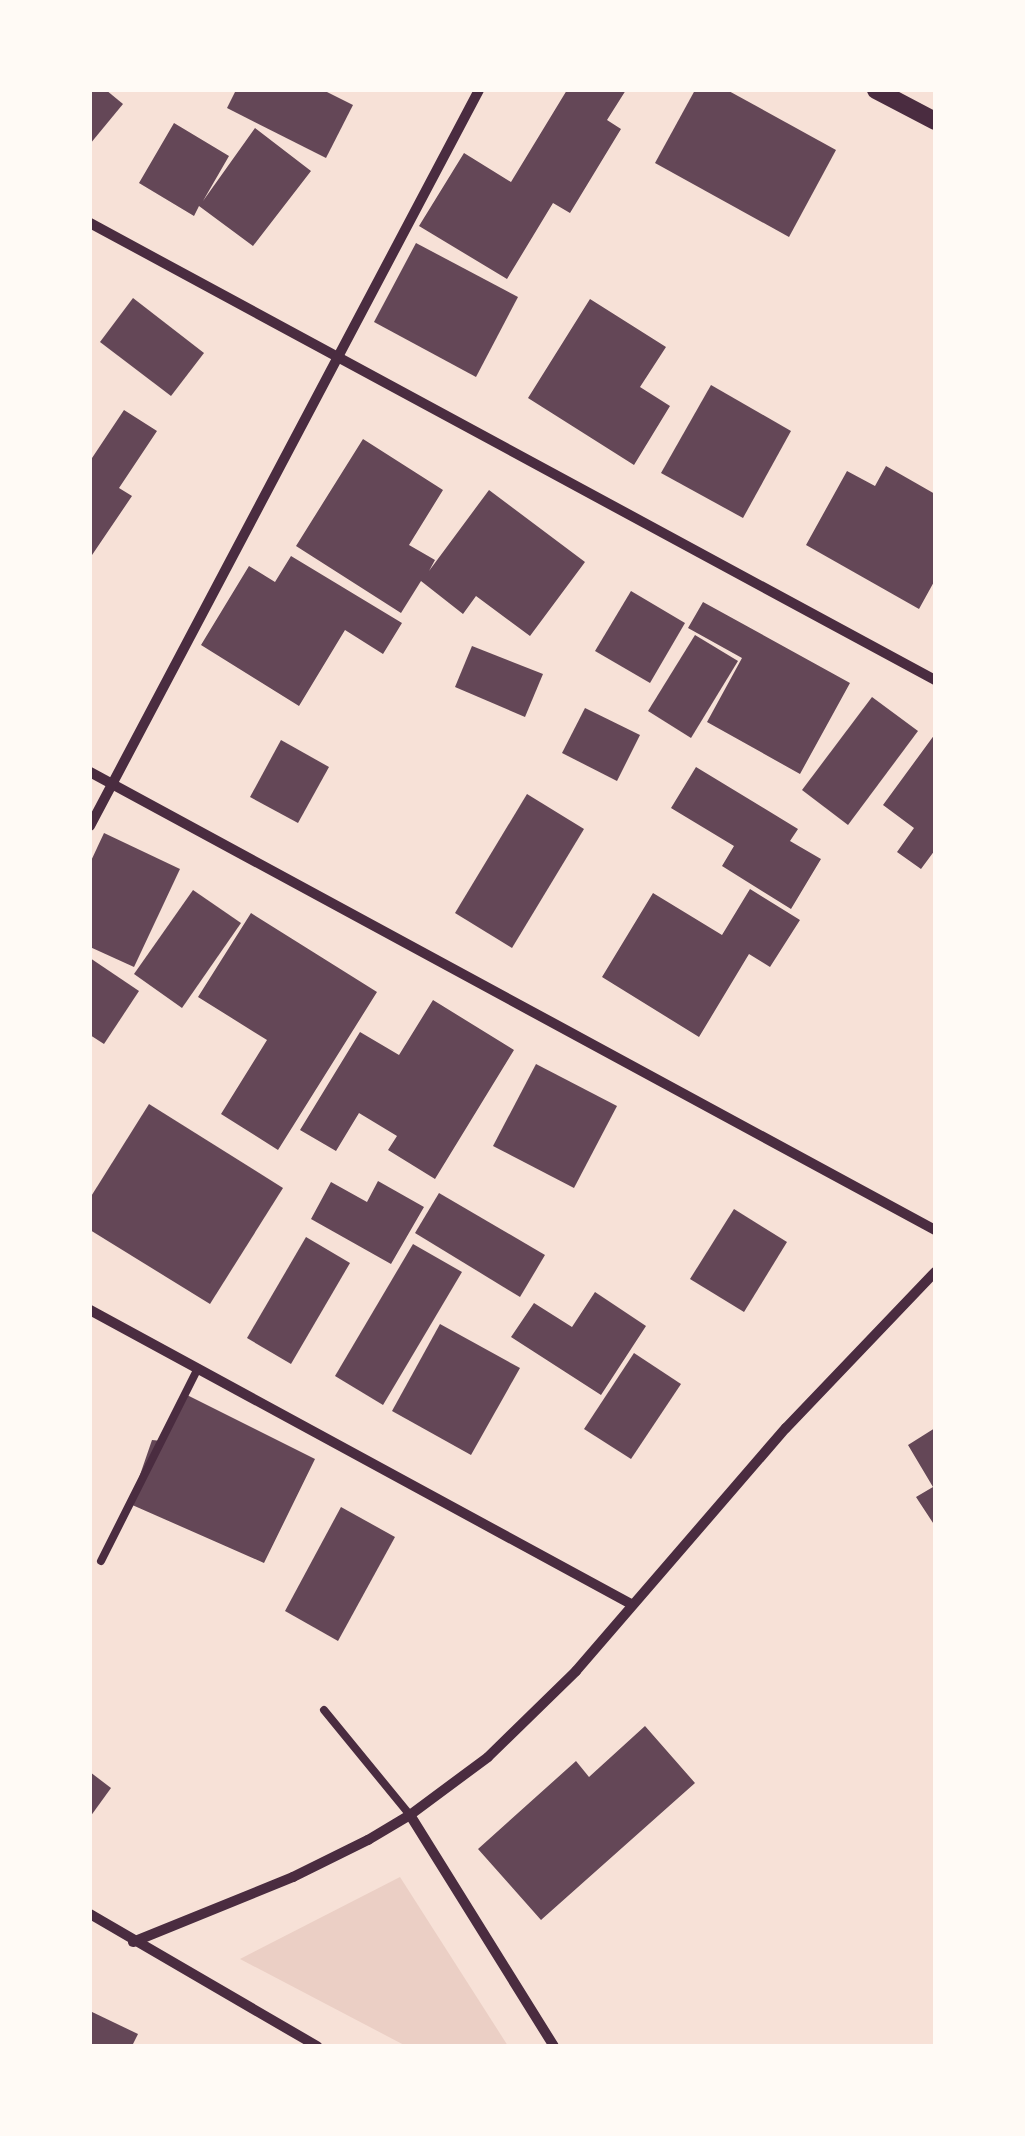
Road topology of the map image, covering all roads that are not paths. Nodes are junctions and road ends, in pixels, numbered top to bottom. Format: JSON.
{"nodes":[{"id":1,"x":478,"y":90,"type":"edge"},
{"id":2,"x":876,"y":90,"type":"edge"},
{"id":3,"x":935,"y":121,"type":"edge"},
{"id":4,"x":90,"y":222,"type":"edge"},
{"id":5,"x":338,"y":357,"type":"junction"},
{"id":6,"x":935,"y":680,"type":"edge"},
{"id":7,"x":90,"y":772,"type":"edge"},
{"id":8,"x":112,"y":784,"type":"junction"},
{"id":9,"x":90,"y":826,"type":"edge"},
{"id":10,"x":935,"y":1230,"type":"edge"},
{"id":11,"x":935,"y":1272,"type":"edge"},
{"id":12,"x":90,"y":1310,"type":"edge"},
{"id":13,"x":198,"y":1368,"type":"junction"},
{"id":14,"x":101,"y":1562,"type":"dead end"},
{"id":15,"x":632,"y":1604,"type":"junction"},
{"id":16,"x":324,"y":1710,"type":"dead end"},
{"id":17,"x":410,"y":1815,"type":"junction"},
{"id":18,"x":90,"y":1914,"type":"edge"},
{"id":19,"x":132,"y":1942,"type":"junction"},
{"id":20,"x":318,"y":2046,"type":"edge"},
{"id":21,"x":554,"y":2046,"type":"edge"}],
"edges":[{"from":1,"to":5,"type":"street"},
{"from":2,"to":3,"type":"street"},
{"from":4,"to":5,"type":"street"},
{"from":5,"to":6,"type":"street"},
{"from":5,"to":8,"type":"street"},
{"from":7,"to":8,"type":"street"},
{"from":8,"to":9,"type":"street"},
{"from":8,"to":10,"type":"street"},
{"from":11,"to":15,"type":"street"},
{"from":12,"to":13,"type":"street"},
{"from":13,"to":14,"type":"lane"},
{"from":13,"to":15,"type":"street"},
{"from":15,"to":17,"type":"street"},
{"from":16,"to":17,"type":"lane"},
{"from":17,"to":19,"type":"street"},
{"from":17,"to":21,"type":"street"},
{"from":18,"to":19,"type":"street"},
{"from":19,"to":20,"type":"street"}]}
